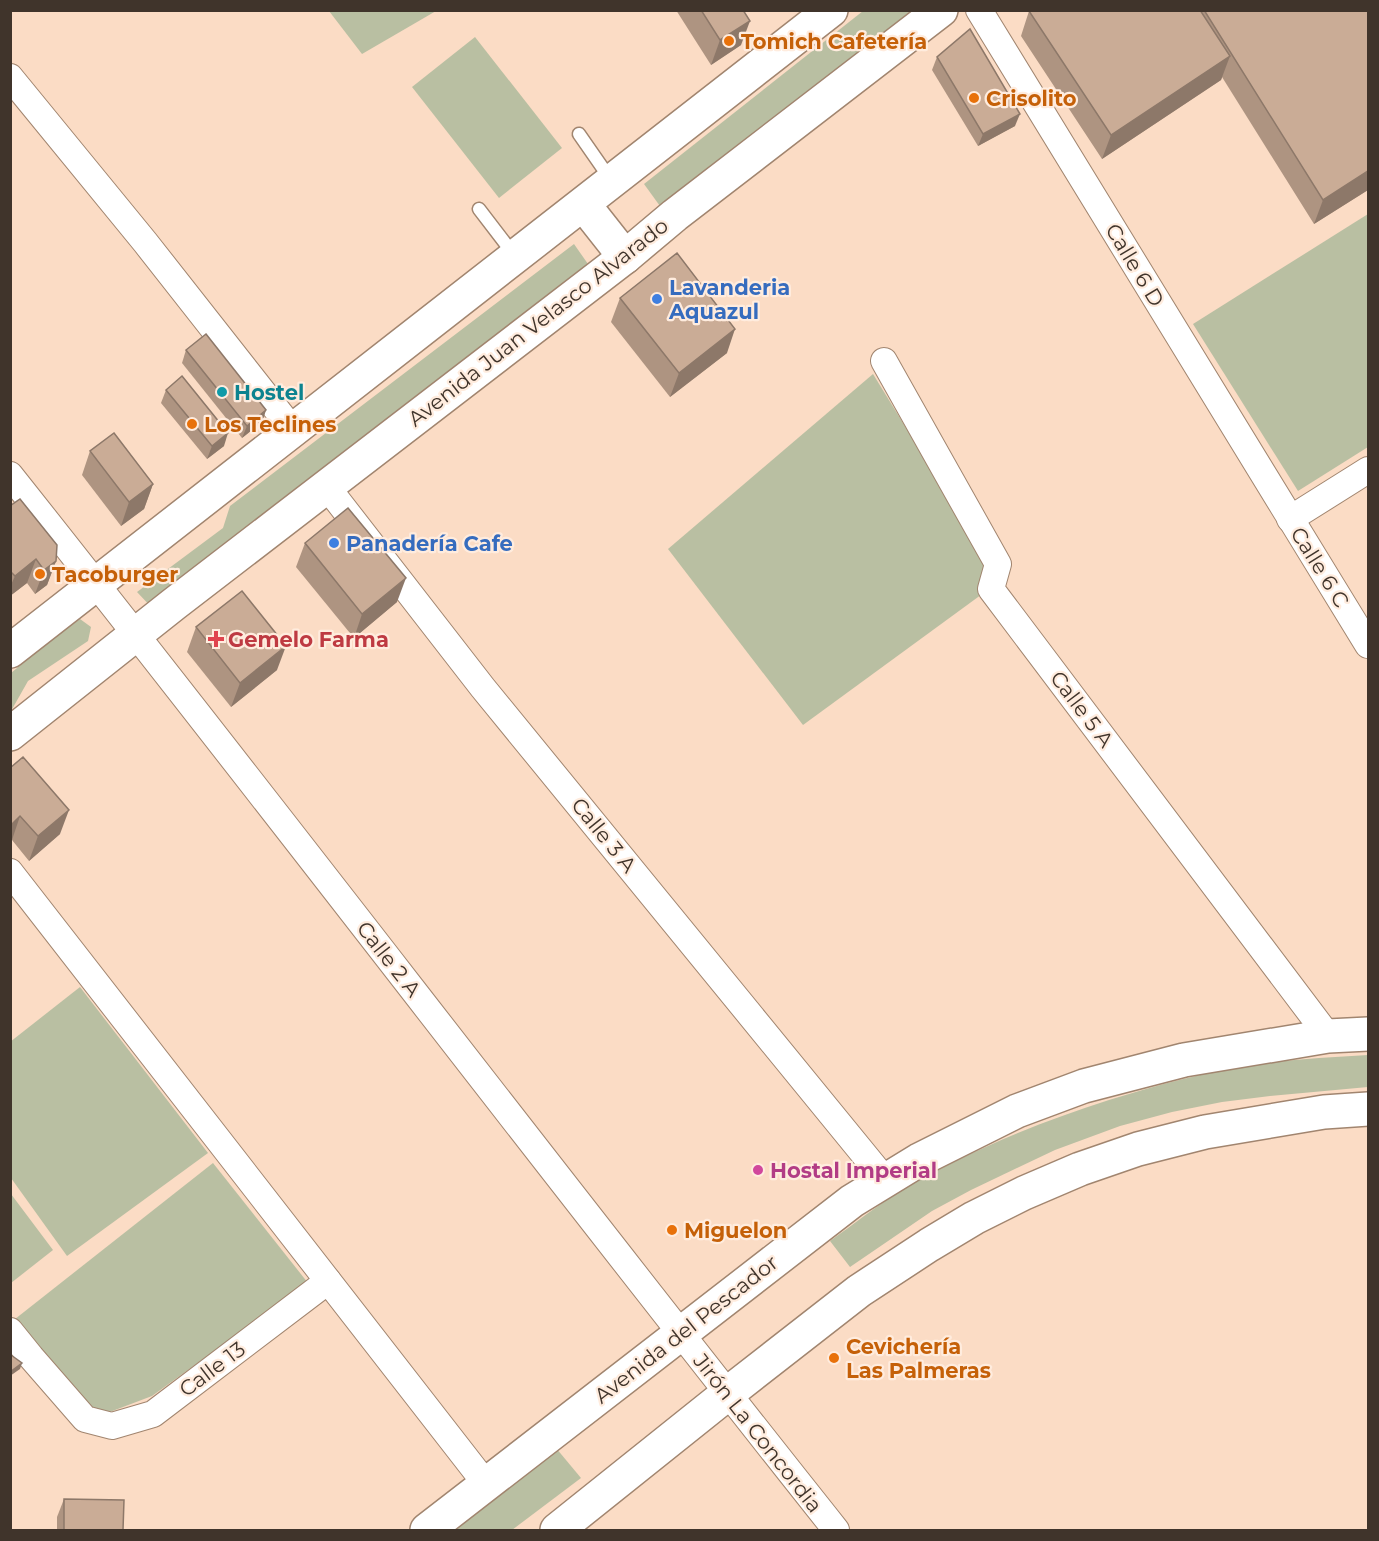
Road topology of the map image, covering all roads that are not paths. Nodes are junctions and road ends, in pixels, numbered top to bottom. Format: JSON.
{"nodes":[{"id":1,"x":831,"y":10,"type":"edge"},
{"id":2,"x":941,"y":10,"type":"edge"},
{"id":3,"x":979,"y":10,"type":"edge"},
{"id":4,"x":10,"y":77,"type":"edge"},
{"id":5,"x":579,"y":134,"type":"dead end"},
{"id":6,"x":613,"y":182,"type":"junction"},
{"id":7,"x":584,"y":205,"type":"junction"},
{"id":8,"x":479,"y":209,"type":"dead end"},
{"id":9,"x":516,"y":257,"type":"junction"},
{"id":10,"x":625,"y":257,"type":"junction"},
{"id":11,"x":884,"y":361,"type":"dead end"},
{"id":12,"x":292,"y":429,"type":"junction"},
{"id":13,"x":1368,"y":470,"type":"edge"},
{"id":14,"x":10,"y":475,"type":"edge"},
{"id":15,"x":327,"y":487,"type":"junction"},
{"id":16,"x":1290,"y":519,"type":"junction"},
{"id":17,"x":96,"y":584,"type":"junction"},
{"id":18,"x":136,"y":634,"type":"junction"},
{"id":19,"x":1368,"y":645,"type":"edge"},
{"id":20,"x":10,"y":651,"type":"edge"},
{"id":21,"x":10,"y":734,"type":"edge"},
{"id":22,"x":10,"y":872,"type":"edge"},
{"id":23,"x":1368,"y":1034,"type":"edge"},
{"id":24,"x":1328,"y":1036,"type":"junction"},
{"id":25,"x":1368,"y":1108,"type":"edge"},
{"id":26,"x":885,"y":1180,"type":"junction"},
{"id":27,"x":328,"y":1281,"type":"junction"},
{"id":28,"x":10,"y":1331,"type":"edge"},
{"id":29,"x":680,"y":1335,"type":"junction"},
{"id":30,"x":727,"y":1394,"type":"junction"},
{"id":31,"x":486,"y":1484,"type":"junction"},
{"id":32,"x":427,"y":1530,"type":"edge"},
{"id":33,"x":557,"y":1530,"type":"edge"},
{"id":34,"x":836,"y":1530,"type":"edge"}],
"edges":[{"from":1,"to":6,"type":"main road"},
{"from":2,"to":10,"type":"main road","name":"Avenida Juan Velasco Alvarado"},
{"from":3,"to":16,"type":"street","name":"Calle 6 D"},
{"from":4,"to":12,"type":"street"},
{"from":5,"to":6,"type":"lane"},
{"from":6,"to":7,"type":"main road"},
{"from":7,"to":9,"type":"main road"},
{"from":7,"to":10,"type":"main road"},
{"from":8,"to":9,"type":"lane"},
{"from":9,"to":12,"type":"main road"},
{"from":10,"to":15,"type":"main road","name":"Avenida Juan Velasco Alvarado"},
{"from":11,"to":24,"type":"street","name":"Calle 5 A"},
{"from":12,"to":17,"type":"main road"},
{"from":13,"to":16,"type":"street"},
{"from":14,"to":17,"type":"street","name":"Calle 2 A"},
{"from":15,"to":18,"type":"main road","name":"Avenida Juan Velasco Alvarado"},
{"from":15,"to":26,"type":"street","name":"Calle 3 A"},
{"from":16,"to":19,"type":"street","name":"Calle 6 C"},
{"from":17,"to":18,"type":"street","name":"Calle 2 A"},
{"from":17,"to":20,"type":"main road"},
{"from":18,"to":21,"type":"main road","name":"Avenida Juan Velasco Alvarado"},
{"from":18,"to":29,"type":"street","name":"Calle 2 A"},
{"from":22,"to":27,"type":"street"},
{"from":23,"to":24,"type":"main road","name":"Avenida del Pescador"},
{"from":24,"to":26,"type":"main road","name":"Avenida del Pescador"},
{"from":25,"to":30,"type":"main road"},
{"from":26,"to":29,"type":"main road","name":"Avenida del Pescador"},
{"from":27,"to":28,"type":"street","name":"Calle 13"},
{"from":27,"to":31,"type":"street"},
{"from":29,"to":30,"type":"street","name":"Jirón La Concordia"},
{"from":29,"to":31,"type":"main road","name":"Avenida del Pescador"},
{"from":30,"to":33,"type":"main road"},
{"from":30,"to":34,"type":"street","name":"Jirón La Concordia"},
{"from":31,"to":32,"type":"main road","name":"Avenida del Pescador"}]}
